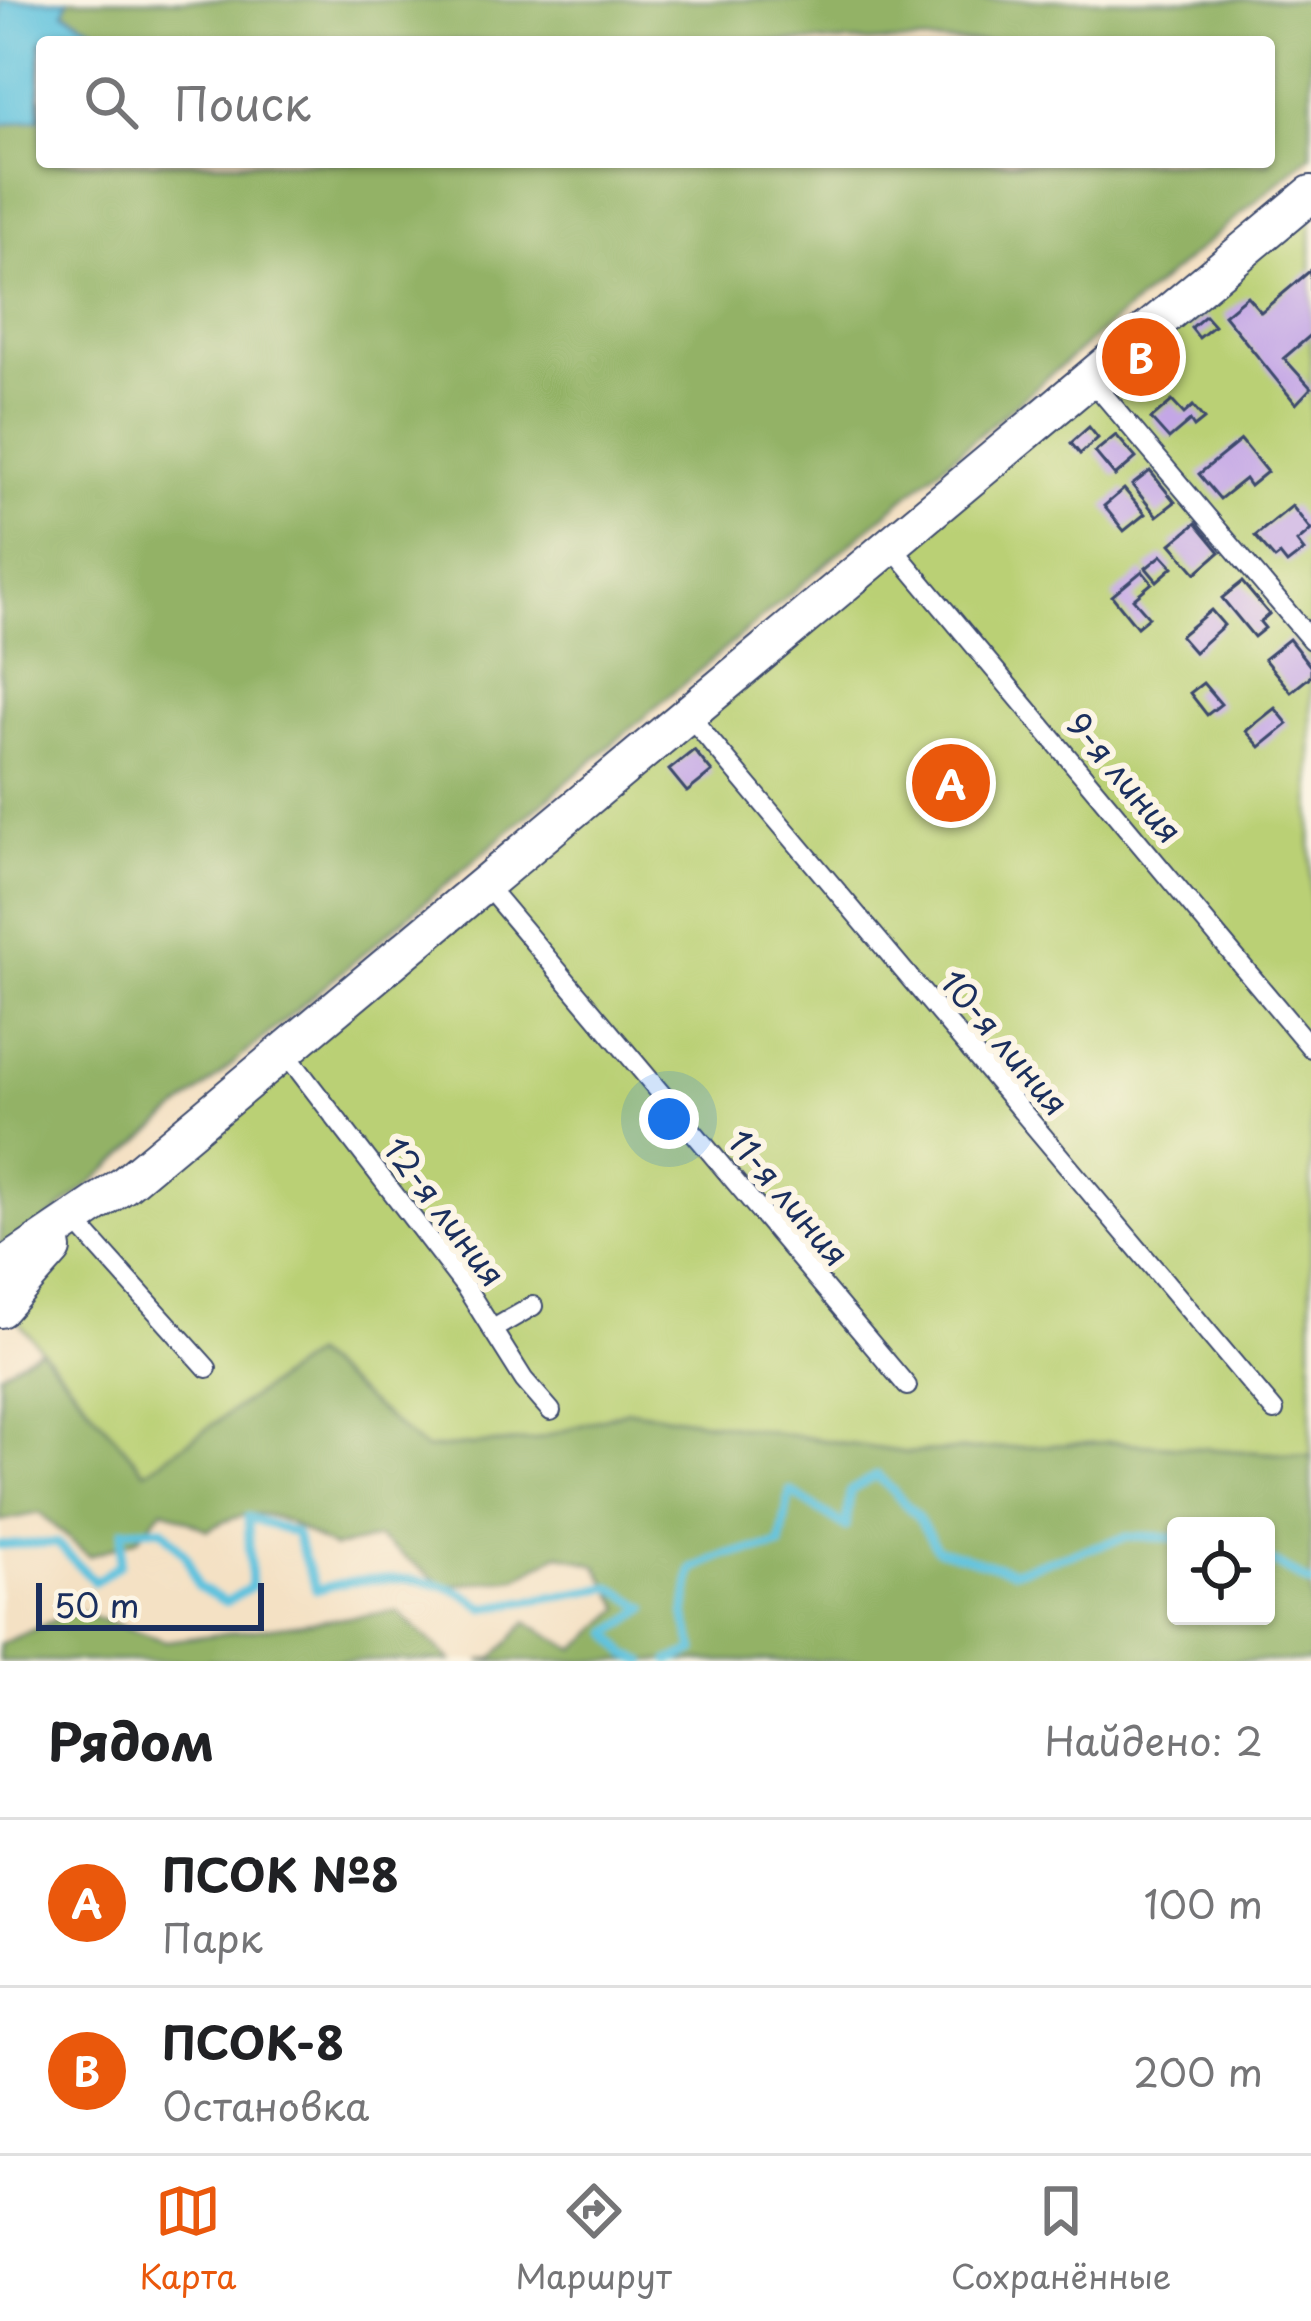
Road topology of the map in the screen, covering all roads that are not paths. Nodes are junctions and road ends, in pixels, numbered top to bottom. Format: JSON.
{"nodes":[{"id":1,"x":1307,"y":205,"type":"edge"},
{"id":2,"x":1091,"y":381,"type":"junction"},
{"id":3,"x":892,"y":547,"type":"junction"},
{"id":4,"x":1311,"y":640,"type":"edge"},
{"id":5,"x":687,"y":713,"type":"junction"},
{"id":6,"x":484,"y":883,"type":"junction"},
{"id":7,"x":1311,"y":1048,"type":"edge"},
{"id":8,"x":284,"y":1051,"type":"junction"},
{"id":9,"x":76,"y":1222,"type":"junction"},
{"id":10,"x":0,"y":1269,"type":"edge"},
{"id":11,"x":533,"y":1306,"type":"dead end"},
{"id":12,"x":0,"y":1309,"type":"edge"},
{"id":13,"x":493,"y":1329,"type":"junction"},
{"id":14,"x":207,"y":1368,"type":"dead end"},
{"id":15,"x":907,"y":1386,"type":"dead end"},
{"id":16,"x":551,"y":1411,"type":"dead end"},
{"id":17,"x":1274,"y":1411,"type":"dead end"}],
"edges":[{"from":1,"to":2,"type":"street"},
{"from":2,"to":3,"type":"street"},
{"from":2,"to":4,"type":"lane"},
{"from":3,"to":5,"type":"street"},
{"from":3,"to":7,"type":"lane","name":"9-я линия"},
{"from":5,"to":6,"type":"street"},
{"from":5,"to":17,"type":"lane","name":"10-я линия"},
{"from":6,"to":8,"type":"street"},
{"from":6,"to":15,"type":"lane","name":"11-я линия"},
{"from":8,"to":9,"type":"street"},
{"from":8,"to":13,"type":"lane","name":"12-я линия"},
{"from":9,"to":10,"type":"street"},
{"from":9,"to":12,"type":"street"},
{"from":9,"to":14,"type":"lane"},
{"from":11,"to":13,"type":"lane"},
{"from":13,"to":16,"type":"lane","name":"12-я линия"}]}
